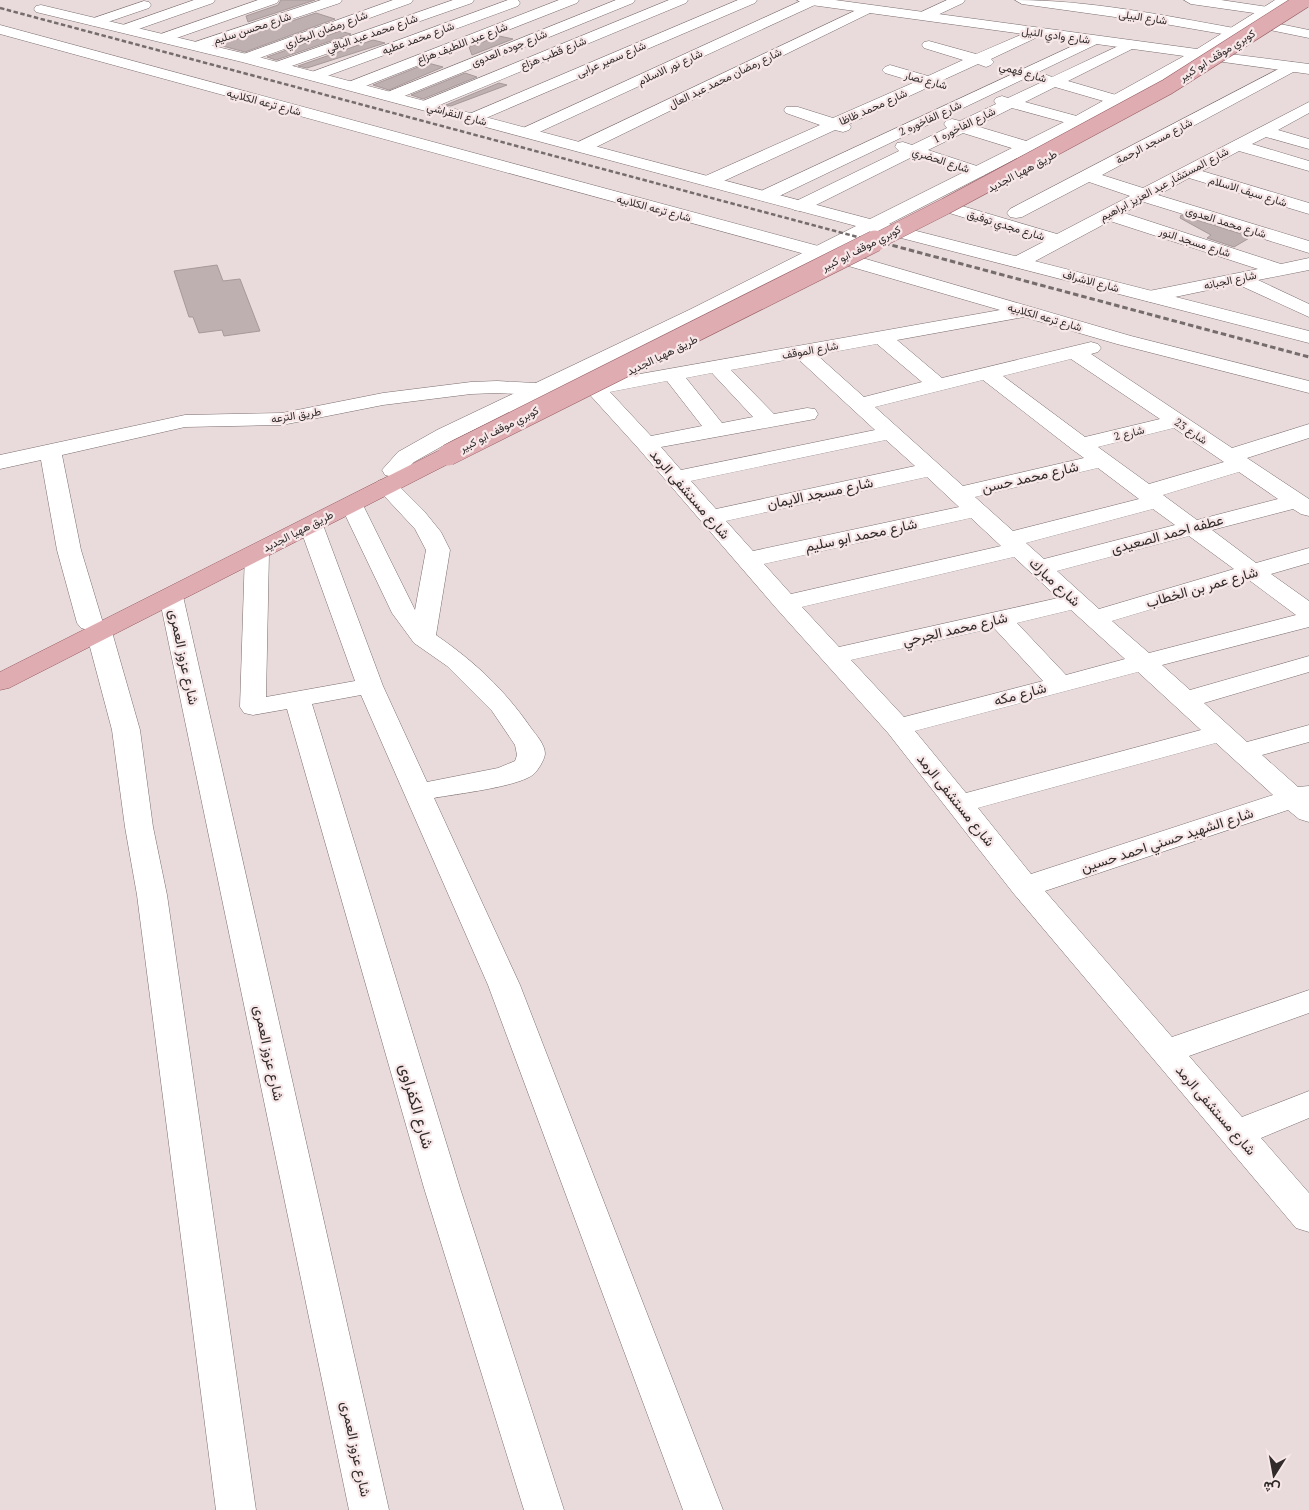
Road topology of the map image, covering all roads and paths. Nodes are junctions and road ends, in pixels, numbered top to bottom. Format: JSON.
{"nodes":[{"id":1,"x":159,"y":0,"type":"edge"},
{"id":2,"x":208,"y":0,"type":"edge"},
{"id":3,"x":272,"y":0,"type":"edge"},
{"id":4,"x":335,"y":0,"type":"edge"},
{"id":5,"x":406,"y":0,"type":"edge"},
{"id":6,"x":466,"y":0,"type":"edge"},
{"id":7,"x":522,"y":0,"type":"edge"},
{"id":8,"x":572,"y":0,"type":"edge"},
{"id":9,"x":628,"y":0,"type":"edge"},
{"id":10,"x":681,"y":0,"type":"edge"},
{"id":11,"x":750,"y":0,"type":"edge"},
{"id":12,"x":958,"y":0,"type":"edge"},
{"id":13,"x":1022,"y":0,"type":"edge"},
{"id":14,"x":1191,"y":0,"type":"edge"},
{"id":15,"x":808,"y":1,"type":"edge"},
{"id":16,"x":1309,"y":1,"type":"edge"},
{"id":17,"x":833,"y":2,"type":"edge"},
{"id":18,"x":1068,"y":3,"type":"edge"},
{"id":19,"x":1296,"y":6,"type":"edge"},
{"id":20,"x":41,"y":9,"type":"dead end"},
{"id":21,"x":867,"y":9,"type":"junction"},
{"id":22,"x":924,"y":16,"type":"junction"},
{"id":23,"x":1269,"y":19,"type":"junction"},
{"id":24,"x":96,"y":22,"type":"junction"},
{"id":25,"x":1040,"y":22,"type":"junction"},
{"id":26,"x":0,"y":29,"type":"edge"},
{"id":27,"x":124,"y":29,"type":"junction"},
{"id":28,"x":1234,"y":32,"type":"junction"},
{"id":29,"x":1309,"y":34,"type":"edge"},
{"id":30,"x":163,"y":38,"type":"junction"},
{"id":31,"x":1094,"y":40,"type":"junction"},
{"id":32,"x":929,"y":45,"type":"dead end"},
{"id":33,"x":1129,"y":45,"type":"junction"},
{"id":34,"x":197,"y":46,"type":"junction"},
{"id":35,"x":1200,"y":54,"type":"junction"},
{"id":36,"x":1295,"y":56,"type":"edge"},
{"id":37,"x":1222,"y":57,"type":"junction"},
{"id":38,"x":246,"y":58,"type":"junction"},
{"id":39,"x":978,"y":59,"type":"junction"},
{"id":40,"x":278,"y":66,"type":"junction"},
{"id":41,"x":1309,"y":69,"type":"edge"},
{"id":42,"x":890,"y":70,"type":"dead end"},
{"id":43,"x":1025,"y":73,"type":"junction"},
{"id":44,"x":314,"y":76,"type":"junction"},
{"id":45,"x":930,"y":81,"type":"junction"},
{"id":46,"x":1053,"y":81,"type":"junction"},
{"id":47,"x":352,"y":86,"type":"junction"},
{"id":48,"x":549,"y":86,"type":"junction"},
{"id":49,"x":979,"y":94,"type":"junction"},
{"id":50,"x":391,"y":96,"type":"junction"},
{"id":51,"x":866,"y":96,"type":"dead end"},
{"id":52,"x":598,"y":100,"type":"junction"},
{"id":53,"x":1117,"y":100,"type":"junction"},
{"id":54,"x":884,"y":102,"type":"junction"},
{"id":55,"x":1010,"y":103,"type":"junction"},
{"id":56,"x":424,"y":106,"type":"junction"},
{"id":57,"x":1309,"y":106,"type":"edge"},
{"id":58,"x":792,"y":110,"type":"dead end"},
{"id":59,"x":932,"y":117,"type":"junction"},
{"id":60,"x":473,"y":118,"type":"junction"},
{"id":61,"x":1078,"y":122,"type":"junction"},
{"id":62,"x":834,"y":124,"type":"junction"},
{"id":63,"x":961,"y":126,"type":"junction"},
{"id":64,"x":1263,"y":131,"type":"junction"},
{"id":65,"x":527,"y":132,"type":"junction"},
{"id":66,"x":882,"y":140,"type":"junction"},
{"id":67,"x":1237,"y":144,"type":"junction"},
{"id":68,"x":1309,"y":144,"type":"edge"},
{"id":69,"x":582,"y":147,"type":"junction"},
{"id":70,"x":1027,"y":147,"type":"junction"},
{"id":71,"x":912,"y":151,"type":"junction"},
{"id":72,"x":1208,"y":160,"type":"junction"},
{"id":73,"x":1309,"y":166,"type":"edge"},
{"id":74,"x":1236,"y":169,"type":"dead end"},
{"id":75,"x":977,"y":172,"type":"junction"},
{"id":76,"x":1187,"y":172,"type":"junction"},
{"id":77,"x":1087,"y":176,"type":"junction"},
{"id":78,"x":709,"y":181,"type":"junction"},
{"id":79,"x":765,"y":196,"type":"junction"},
{"id":80,"x":1144,"y":196,"type":"junction"},
{"id":81,"x":800,"y":206,"type":"junction"},
{"id":82,"x":952,"y":208,"type":"junction"},
{"id":83,"x":1309,"y":209,"type":"edge"},
{"id":84,"x":1016,"y":213,"type":"dead end"},
{"id":85,"x":1108,"y":214,"type":"junction"},
{"id":86,"x":1221,"y":220,"type":"junction"},
{"id":87,"x":872,"y":225,"type":"junction"},
{"id":88,"x":905,"y":233,"type":"junction"},
{"id":89,"x":1188,"y":240,"type":"junction"},
{"id":90,"x":1297,"y":240,"type":"edge"},
{"id":91,"x":1059,"y":241,"type":"junction"},
{"id":92,"x":816,"y":253,"type":"junction"},
{"id":93,"x":852,"y":261,"type":"junction"},
{"id":94,"x":1019,"y":262,"type":"junction"},
{"id":95,"x":1306,"y":267,"type":"edge"},
{"id":96,"x":1281,"y":270,"type":"junction"},
{"id":97,"x":1239,"y":278,"type":"junction"},
{"id":98,"x":1151,"y":296,"type":"junction"},
{"id":99,"x":1309,"y":311,"type":"edge"},
{"id":100,"x":1024,"y":312,"type":"junction"},
{"id":101,"x":881,"y":337,"type":"junction"},
{"id":102,"x":1309,"y":337,"type":"edge"},
{"id":103,"x":1124,"y":340,"type":"junction"},
{"id":104,"x":801,"y":351,"type":"junction"},
{"id":105,"x":1074,"y":352,"type":"junction"},
{"id":106,"x":717,"y":367,"type":"junction"},
{"id":107,"x":986,"y":373,"type":"junction"},
{"id":108,"x":672,"y":374,"type":"junction"},
{"id":109,"x":938,"y":385,"type":"junction"},
{"id":110,"x":1309,"y":387,"type":"edge"},
{"id":111,"x":595,"y":388,"type":"junction"},
{"id":112,"x":538,"y":389,"type":"junction"},
{"id":113,"x":859,"y":404,"type":"junction"},
{"id":114,"x":807,"y":414,"type":"dead end"},
{"id":115,"x":769,"y":421,"type":"junction"},
{"id":116,"x":1177,"y":421,"type":"junction"},
{"id":117,"x":716,"y":430,"type":"junction"},
{"id":118,"x":1309,"y":431,"type":"edge"},
{"id":119,"x":890,"y":433,"type":"junction"},
{"id":120,"x":646,"y":443,"type":"junction"},
{"id":121,"x":1081,"y":445,"type":"junction"},
{"id":122,"x":50,"y":451,"type":"junction"},
{"id":123,"x":1102,"y":460,"type":"junction"},
{"id":124,"x":1235,"y":460,"type":"junction"},
{"id":125,"x":0,"y":462,"type":"edge"},
{"id":126,"x":930,"y":470,"type":"junction"},
{"id":127,"x":396,"y":477,"type":"junction"},
{"id":128,"x":675,"y":478,"type":"junction"},
{"id":129,"x":958,"y":494,"type":"junction"},
{"id":130,"x":1153,"y":496,"type":"junction"},
{"id":131,"x":1300,"y":498,"type":"edge"},
{"id":132,"x":352,"y":504,"type":"junction"},
{"id":133,"x":975,"y":510,"type":"junction"},
{"id":134,"x":710,"y":517,"type":"junction"},
{"id":135,"x":310,"y":525,"type":"junction"},
{"id":136,"x":1194,"y":528,"type":"junction"},
{"id":137,"x":1013,"y":544,"type":"junction"},
{"id":138,"x":257,"y":552,"type":"junction"},
{"id":139,"x":1309,"y":555,"type":"edge"},
{"id":140,"x":748,"y":560,"type":"junction"},
{"id":141,"x":1039,"y":568,"type":"junction"},
{"id":142,"x":1253,"y":572,"type":"junction"},
{"id":143,"x":171,"y":596,"type":"junction"},
{"id":144,"x":785,"y":603,"type":"junction"},
{"id":145,"x":1085,"y":610,"type":"junction"},
{"id":146,"x":1309,"y":612,"type":"edge"},
{"id":147,"x":1000,"y":619,"type":"junction"},
{"id":148,"x":1309,"y":619,"type":"edge"},
{"id":149,"x":94,"y":627,"type":"junction"},
{"id":150,"x":423,"y":638,"type":"junction"},
{"id":151,"x":833,"y":656,"type":"junction"},
{"id":152,"x":1142,"y":662,"type":"junction"},
{"id":153,"x":1309,"y":664,"type":"edge"},
{"id":154,"x":0,"y":668,"type":"edge"},
{"id":155,"x":0,"y":682,"type":"edge"},
{"id":156,"x":1060,"y":684,"type":"junction"},
{"id":157,"x":370,"y":686,"type":"junction"},
{"id":158,"x":297,"y":699,"type":"junction"},
{"id":159,"x":1184,"y":700,"type":"junction"},
{"id":160,"x":898,"y":727,"type":"junction"},
{"id":161,"x":1221,"y":733,"type":"junction"},
{"id":162,"x":1309,"y":733,"type":"edge"},
{"id":163,"x":1242,"y":752,"type":"junction"},
{"id":164,"x":418,"y":792,"type":"junction"},
{"id":165,"x":1304,"y":802,"type":"edge"},
{"id":166,"x":959,"y":804,"type":"junction"},
{"id":167,"x":1025,"y":887,"type":"junction"},
{"id":168,"x":1309,"y":1001,"type":"edge"},
{"id":169,"x":1165,"y":1052,"type":"junction"},
{"id":170,"x":1309,"y":1104,"type":"edge"},
{"id":171,"x":1236,"y":1134,"type":"junction"},
{"id":172,"x":1309,"y":1218,"type":"edge"},
{"id":173,"x":236,"y":1510,"type":"edge"},
{"id":174,"x":370,"y":1510,"type":"edge"},
{"id":175,"x":544,"y":1510,"type":"edge"},
{"id":176,"x":703,"y":1510,"type":"edge"}],
"edges":[{"from":1,"to":24,"type":"street"},
{"from":2,"to":27,"type":"street"},
{"from":3,"to":30,"type":"street"},
{"from":4,"to":34,"type":"street","name":"شارع محسن سليم"},
{"from":5,"to":38,"type":"street","name":"شارع رمضان البخاري"},
{"from":6,"to":40,"type":"street","name":"شارع محمد عبد الباقي"},
{"from":7,"to":44,"type":"street","name":"شارع محمد عطيه"},
{"from":8,"to":47,"type":"street","name":"شارع عبد اللطيف هزاع"},
{"from":9,"to":50,"type":"street","name":"شارع جوده العدوى"},
{"from":10,"to":56,"type":"street","name":"شارع قطب هزاع"},
{"from":11,"to":48,"type":"street","name":"شارع سمير عرابى"},
{"from":12,"to":22,"type":"street"},
{"from":13,"to":18,"type":"street","name":"شارع البيلى"},
{"from":14,"to":23,"type":"street"},
{"from":15,"to":17,"type":"street","name":"شارع وادي النيل"},
{"from":15,"to":52,"type":"street","name":"شارع نور الاسلام"},
{"from":16,"to":19,"type":"street","name":"طريق ههيا الجديد"},
{"from":17,"to":21,"type":"street","name":"شارع وادي النيل"},
{"from":18,"to":25,"type":"street","name":"شارع محمد ظاظا"},
{"from":18,"to":28,"type":"street","name":"شارع البيلى"},
{"from":19,"to":23,"type":"street","name":"طريق ههيا الجديد"},
{"from":19,"to":127,"type":"main road","name":"كوبري موقف ابو كبير","bridge":true},
{"from":20,"to":24,"type":"street","name":"شارع النقراشي"},
{"from":21,"to":22,"type":"street","name":"شارع وادي النيل"},
{"from":21,"to":69,"type":"street","name":"شارع رمضان محمد عبد العال"},
{"from":22,"to":25,"type":"street","name":"شارع وادي النيل"},
{"from":23,"to":28,"type":"street","name":"طريق ههيا الجديد"},
{"from":23,"to":29,"type":"street"},
{"from":23,"to":37,"type":"street","name":"طريق ههيا الجديد"},
{"from":24,"to":27,"type":"street","name":"شارع النقراشي"},
{"from":25,"to":31,"type":"street","name":"شارع وادي النيل"},
{"from":25,"to":39,"type":"street","name":"شارع محمد ظاظا"},
{"from":26,"to":92,"type":"street","name":"شارع ترعه الكلابيه"},
{"from":27,"to":30,"type":"street","name":"شارع النقراشي"},
{"from":28,"to":35,"type":"street","name":"طريق ههيا الجديد"},
{"from":30,"to":34,"type":"street","name":"شارع النقراشي"},
{"from":31,"to":33,"type":"street","name":"شارع وادي النيل"},
{"from":31,"to":43,"type":"street","name":"شارع الفاخوره 2"},
{"from":32,"to":39,"type":"street","name":"شارع فهمي"},
{"from":33,"to":35,"type":"street","name":"شارع وادي النيل"},
{"from":33,"to":46,"type":"street","name":"شارع الفاخوره 1"},
{"from":34,"to":38,"type":"street","name":"شارع النقراشي"},
{"from":35,"to":37,"type":"street","name":"شارع وادي النيل"},
{"from":35,"to":53,"type":"street","name":"طريق ههيا الجديد"},
{"from":36,"to":37,"type":"street","name":"شارع وادي النيل"},
{"from":36,"to":41,"type":"street","name":"شارع وادي النيل"},
{"from":36,"to":77,"type":"street","name":"شارع مسجد الرحمة"},
{"from":37,"to":82,"type":"street","name":"طريق ههيا الجديد"},
{"from":38,"to":40,"type":"street","name":"شارع النقراشي"},
{"from":39,"to":43,"type":"street","name":"شارع فهمي"},
{"from":39,"to":45,"type":"street","name":"شارع محمد ظاظا"},
{"from":40,"to":44,"type":"street","name":"شارع النقراشي"},
{"from":42,"to":45,"type":"street","name":"شارع نصار"},
{"from":43,"to":46,"type":"street","name":"شارع فهمي"},
{"from":43,"to":49,"type":"street","name":"شارع الفاخوره 2"},
{"from":44,"to":47,"type":"street","name":"شارع النقراشي"},
{"from":45,"to":49,"type":"street","name":"شارع نصار"},
{"from":45,"to":54,"type":"street","name":"شارع محمد ظاظا"},
{"from":46,"to":53,"type":"street","name":"شارع فهمي"},
{"from":46,"to":55,"type":"street","name":"شارع الفاخوره 1"},
{"from":47,"to":50,"type":"street","name":"شارع النقراشي"},
{"from":48,"to":52,"type":"street"},
{"from":48,"to":60,"type":"street","name":"شارع سمير عرابى"},
{"from":49,"to":55,"type":"street","name":"شارع نصار"},
{"from":49,"to":59,"type":"street","name":"شارع الفاخوره 2"},
{"from":50,"to":56,"type":"street","name":"شارع النقراشي"},
{"from":51,"to":54,"type":"street"},
{"from":52,"to":65,"type":"street","name":"شارع نور الاسلام"},
{"from":53,"to":61,"type":"street","name":"طريق ههيا الجديد"},
{"from":54,"to":59,"type":"street"},
{"from":54,"to":62,"type":"street","name":"شارع محمد ظاظا"},
{"from":55,"to":61,"type":"street","name":"شارع نصار"},
{"from":55,"to":63,"type":"street","name":"شارع الفاخوره 1"},
{"from":56,"to":60,"type":"street","name":"شارع النقراشي"},
{"from":57,"to":64,"type":"street","name":"شارع المستشار عبد العزيز ابراهيم"},
{"from":58,"to":62,"type":"street","name":"شارع الحضري"},
{"from":59,"to":63,"type":"street"},
{"from":59,"to":66,"type":"street","name":"شارع الفاخوره 2"},
{"from":60,"to":65,"type":"street","name":"شارع النقراشي"},
{"from":61,"to":70,"type":"street","name":"طريق ههيا الجديد"},
{"from":62,"to":66,"type":"street","name":"شارع الحضري"},
{"from":62,"to":78,"type":"street","name":"شارع محمد ظاظا"},
{"from":63,"to":70,"type":"street"},
{"from":63,"to":71,"type":"street","name":"شارع الفاخوره 1"},
{"from":64,"to":67,"type":"street","name":"شارع المستشار عبد العزيز ابراهيم"},
{"from":64,"to":68,"type":"street"},
{"from":65,"to":69,"type":"street","name":"شارع النقراشي"},
{"from":66,"to":71,"type":"street","name":"شارع الحضري"},
{"from":66,"to":79,"type":"street","name":"شارع الفاخوره 2"},
{"from":67,"to":72,"type":"street","name":"شارع المستشار عبد العزيز ابراهيم"},
{"from":67,"to":73,"type":"street"},
{"from":69,"to":78,"type":"street","name":"شارع النقراشي"},
{"from":70,"to":75,"type":"street","name":"طريق ههيا الجديد"},
{"from":71,"to":75,"type":"street","name":"شارع الحضري"},
{"from":71,"to":81,"type":"street","name":"شارع الفاخوره 1"},
{"from":72,"to":74,"type":"street"},
{"from":72,"to":76,"type":"street","name":"شارع المستشار عبد العزيز ابراهيم"},
{"from":75,"to":87,"type":"street","name":"طريق ههيا الجديد"},
{"from":76,"to":80,"type":"street","name":"شارع المستشار عبد العزيز ابراهيم"},
{"from":76,"to":83,"type":"street","name":"شارع سيف الاسلام"},
{"from":77,"to":80,"type":"street","name":"شارع محمد العدوى"},
{"from":77,"to":84,"type":"street","name":"شارع مسجد الرحمة"},
{"from":78,"to":79,"type":"street","name":"شارع النقراشي"},
{"from":79,"to":81,"type":"street","name":"شارع النقراشي"},
{"from":80,"to":85,"type":"street","name":"شارع المستشار عبد العزيز ابراهيم"},
{"from":80,"to":86,"type":"street","name":"شارع محمد العدوى"},
{"from":81,"to":87,"type":"street","name":"شارع النقراشي"},
{"from":82,"to":88,"type":"street","name":"طريق ههيا الجديد"},
{"from":82,"to":91,"type":"street","name":"شارع مجدي توفيق"},
{"from":85,"to":89,"type":"street","name":"شارع مسجد النور"},
{"from":85,"to":91,"type":"street","name":"شارع المستشار عبد العزيز ابراهيم"},
{"from":86,"to":89,"type":"street"},
{"from":86,"to":90,"type":"street","name":"شارع محمد العدوى"},
{"from":87,"to":88,"type":"street","name":"شارع الاشراف"},
{"from":87,"to":92,"type":"street","name":"طريق ههيا الجديد"},
{"from":88,"to":93,"type":"street","name":"طريق ههيا الجديد"},
{"from":88,"to":94,"type":"street","name":"شارع الاشراف"},
{"from":89,"to":96,"type":"street","name":"شارع مسجد النور"},
{"from":91,"to":94,"type":"street","name":"شارع المستشار عبد العزيز ابراهيم"},
{"from":92,"to":93,"type":"street","name":"شارع ترعه الكلابيه"},
{"from":92,"to":112,"type":"street","name":"طريق ههيا الجديد"},
{"from":93,"to":100,"type":"street","name":"شارع ترعه الكلابيه"},
{"from":93,"to":111,"type":"street","name":"طريق ههيا الجديد"},
{"from":94,"to":98,"type":"street","name":"شارع الاشراف"},
{"from":95,"to":96,"type":"street","name":"شارع الجبانه"},
{"from":96,"to":97,"type":"street","name":"شارع الجبانه"},
{"from":97,"to":98,"type":"street","name":"شارع الجبانه"},
{"from":97,"to":99,"type":"street"},
{"from":98,"to":102,"type":"street","name":"شارع الاشراف"},
{"from":100,"to":101,"type":"street","name":"شارع الموقف"},
{"from":100,"to":103,"type":"street","name":"شارع ترعه الكلابيه"},
{"from":101,"to":104,"type":"street","name":"شارع الموقف"},
{"from":101,"to":109,"type":"street"},
{"from":103,"to":105,"type":"street"},
{"from":103,"to":110,"type":"street","name":"شارع ترعه الكلابيه"},
{"from":104,"to":106,"type":"street","name":"شارع الموقف"},
{"from":104,"to":113,"type":"street","name":"شارع مبارك"},
{"from":105,"to":107,"type":"street"},
{"from":105,"to":116,"type":"street","name":"شارع 23"},
{"from":106,"to":108,"type":"street","name":"شارع الموقف"},
{"from":106,"to":115,"type":"street"},
{"from":107,"to":109,"type":"street"},
{"from":107,"to":121,"type":"street","name":"شارع محمد حسن"},
{"from":108,"to":111,"type":"street","name":"شارع الموقف"},
{"from":108,"to":117,"type":"street"},
{"from":109,"to":113,"type":"street"},
{"from":111,"to":112,"type":"street","name":"طريق الترعه"},
{"from":111,"to":120,"type":"street","name":"شارع مستشفى الرمد"},
{"from":111,"to":127,"type":"street","name":"طريق ههيا الجديد"},
{"from":112,"to":122,"type":"street","name":"طريق الترعه"},
{"from":112,"to":127,"type":"street","name":"طريق ههيا الجديد"},
{"from":113,"to":119,"type":"street","name":"شارع مبارك"},
{"from":114,"to":115,"type":"street"},
{"from":115,"to":117,"type":"street"},
{"from":116,"to":121,"type":"street","name":"شارع 2"},
{"from":116,"to":124,"type":"street","name":"شارع 23"},
{"from":117,"to":120,"type":"street"},
{"from":118,"to":124,"type":"street"},
{"from":119,"to":126,"type":"street","name":"شارع مبارك"},
{"from":119,"to":128,"type":"street"},
{"from":120,"to":128,"type":"street","name":"شارع مستشفى الرمد"},
{"from":121,"to":123,"type":"street","name":"شارع محمد حسن"},
{"from":122,"to":125,"type":"street","name":"طريق الترعه"},
{"from":122,"to":149,"type":"street"},
{"from":123,"to":129,"type":"street","name":"شارع محمد حسن"},
{"from":123,"to":130,"type":"street","name":"شارع محمد حسن"},
{"from":124,"to":130,"type":"street"},
{"from":124,"to":131,"type":"street","name":"شارع 23"},
{"from":126,"to":129,"type":"street","name":"شارع مبارك"},
{"from":126,"to":134,"type":"street","name":"شارع مسجد الايمان"},
{"from":127,"to":132,"type":"main road","name":"طريق ههيا الجديد"},
{"from":127,"to":149,"type":"main road","name":"طريق ههيا الجديد"},
{"from":127,"to":150,"type":"street"},
{"from":128,"to":134,"type":"street","name":"شارع مستشفى الرمد"},
{"from":129,"to":133,"type":"street","name":"شارع مبارك"},
{"from":130,"to":136,"type":"street","name":"شارع محمد حسن"},
{"from":130,"to":137,"type":"street"},
{"from":131,"to":136,"type":"street","name":"عطفه احمد الصعيدى"},
{"from":132,"to":135,"type":"main road","name":"طريق ههيا الجديد"},
{"from":132,"to":150,"type":"street"},
{"from":133,"to":137,"type":"street","name":"شارع مبارك"},
{"from":133,"to":140,"type":"street","name":"شارع محمد ابو سليم"},
{"from":134,"to":140,"type":"street","name":"شارع مستشفى الرمد"},
{"from":135,"to":138,"type":"main road","name":"طريق ههيا الجديد"},
{"from":135,"to":157,"type":"street"},
{"from":136,"to":141,"type":"street","name":"عطفه احمد الصعيدى"},
{"from":136,"to":142,"type":"street","name":"شارع محمد حسن"},
{"from":137,"to":141,"type":"street","name":"شارع مبارك"},
{"from":137,"to":144,"type":"street"},
{"from":138,"to":143,"type":"main road","name":"طريق ههيا الجديد"},
{"from":138,"to":158,"type":"street"},
{"from":139,"to":142,"type":"street","name":"شارع عمر بن الخطاب"},
{"from":140,"to":144,"type":"street","name":"شارع مستشفى الرمد"},
{"from":141,"to":145,"type":"street","name":"شارع مبارك"},
{"from":142,"to":145,"type":"street","name":"شارع عمر بن الخطاب"},
{"from":142,"to":146,"type":"street","name":"شارع محمد حسن"},
{"from":143,"to":149,"type":"main road","name":"طريق ههيا الجديد"},
{"from":143,"to":174,"type":"street","name":"شارع عزوز العمرى"},
{"from":144,"to":151,"type":"street","name":"شارع مستشفى الرمد"},
{"from":145,"to":147,"type":"street","name":"شارع محمد الجرحي"},
{"from":145,"to":152,"type":"street","name":"شارع مبارك"},
{"from":147,"to":151,"type":"street","name":"شارع محمد الجرحي"},
{"from":147,"to":156,"type":"street"},
{"from":148,"to":152,"type":"street"},
{"from":149,"to":154,"type":"main road","name":"طريق ههيا الجديد"},
{"from":149,"to":155,"type":"main road","name":"طريق ههيا الجديد"},
{"from":149,"to":173,"type":"street"},
{"from":150,"to":164,"type":"street"},
{"from":151,"to":160,"type":"street","name":"شارع مستشفى الرمد"},
{"from":152,"to":156,"type":"street","name":"شارع مكه"},
{"from":152,"to":159,"type":"street","name":"شارع مبارك"},
{"from":153,"to":159,"type":"street"},
{"from":156,"to":160,"type":"street","name":"شارع مكه"},
{"from":157,"to":158,"type":"street"},
{"from":157,"to":164,"type":"street"},
{"from":158,"to":175,"type":"street","name":"شارع الكفراوى"},
{"from":159,"to":161,"type":"street","name":"شارع مبارك"},
{"from":160,"to":166,"type":"street","name":"شارع مستشفى الرمد"},
{"from":161,"to":163,"type":"street","name":"شارع مبارك"},
{"from":161,"to":166,"type":"street"},
{"from":162,"to":163,"type":"street"},
{"from":163,"to":165,"type":"street","name":"شارع مبارك"},
{"from":164,"to":176,"type":"street"},
{"from":165,"to":167,"type":"street","name":"شارع الشهيد حسني احمد حسين"},
{"from":166,"to":167,"type":"street","name":"شارع مستشفى الرمد"},
{"from":167,"to":169,"type":"street","name":"شارع مستشفى الرمد"},
{"from":168,"to":169,"type":"street"},
{"from":169,"to":171,"type":"street","name":"شارع مستشفى الرمد"},
{"from":170,"to":171,"type":"street"},
{"from":171,"to":172,"type":"street","name":"شارع مستشفى الرمد"}]}
